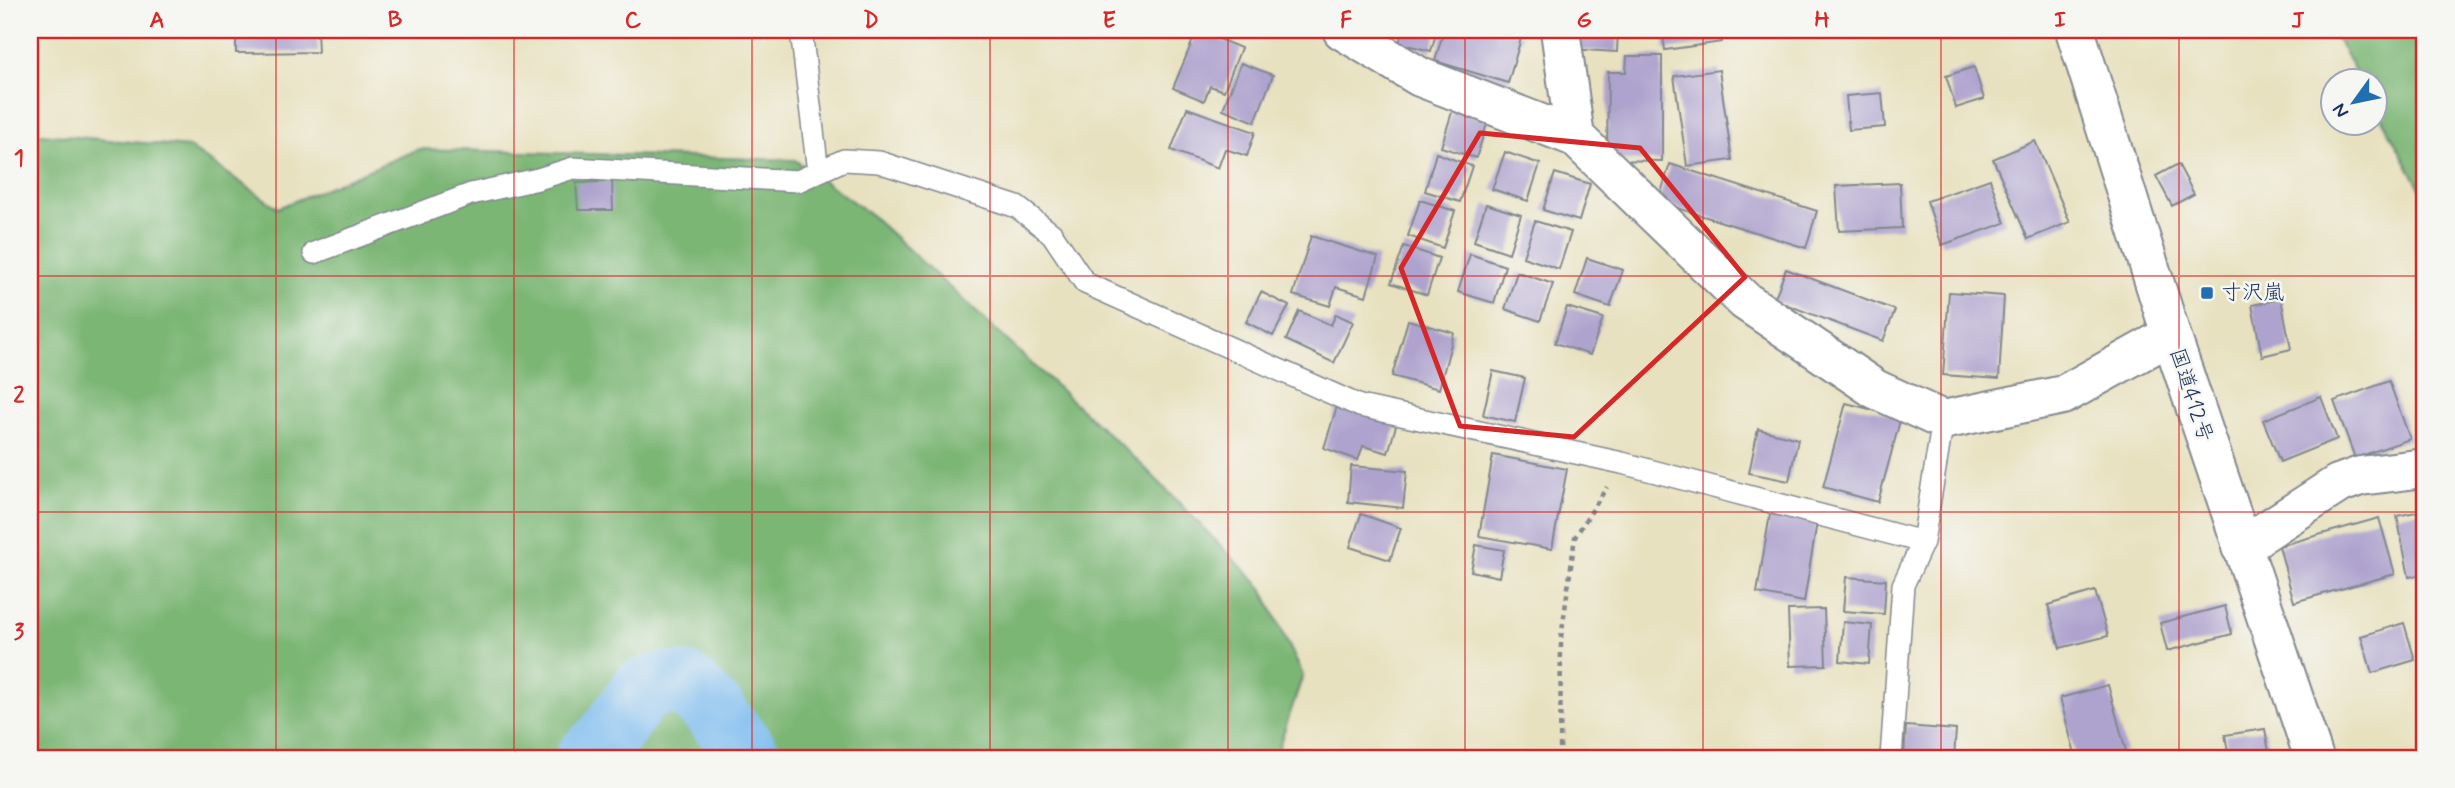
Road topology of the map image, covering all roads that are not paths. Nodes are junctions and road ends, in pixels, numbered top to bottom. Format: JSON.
{"nodes":[{"id":1,"x":801,"y":30,"type":"edge"},
{"id":2,"x":1342,"y":30,"type":"edge"},
{"id":3,"x":1560,"y":30,"type":"edge"},
{"id":4,"x":2075,"y":30,"type":"edge"},
{"id":5,"x":1575,"y":137,"type":"junction"},
{"id":6,"x":818,"y":172,"type":"junction"},
{"id":7,"x":314,"y":253,"type":"dead end"},
{"id":8,"x":2171,"y":335,"type":"junction"},
{"id":9,"x":1943,"y":420,"type":"junction"},
{"id":10,"x":2425,"y":468,"type":"edge"},
{"id":11,"x":1923,"y":542,"type":"junction"},
{"id":12,"x":2241,"y":547,"type":"junction"},
{"id":13,"x":1891,"y":758,"type":"edge"},
{"id":14,"x":2314,"y":758,"type":"edge"}],
"edges":[{"from":1,"to":6,"type":"lane"},
{"from":2,"to":5,"type":"main road"},
{"from":3,"to":5,"type":"main road"},
{"from":4,"to":8,"type":"main road","name":"国道412号"},
{"from":5,"to":9,"type":"main road"},
{"from":6,"to":7,"type":"lane"},
{"from":6,"to":11,"type":"lane"},
{"from":8,"to":9,"type":"main road"},
{"from":8,"to":12,"type":"main road","name":"国道412号"},
{"from":9,"to":11,"type":"lane"},
{"from":10,"to":12,"type":"main road"},
{"from":11,"to":13,"type":"lane"},
{"from":12,"to":14,"type":"main road","name":"国道412号"}]}
